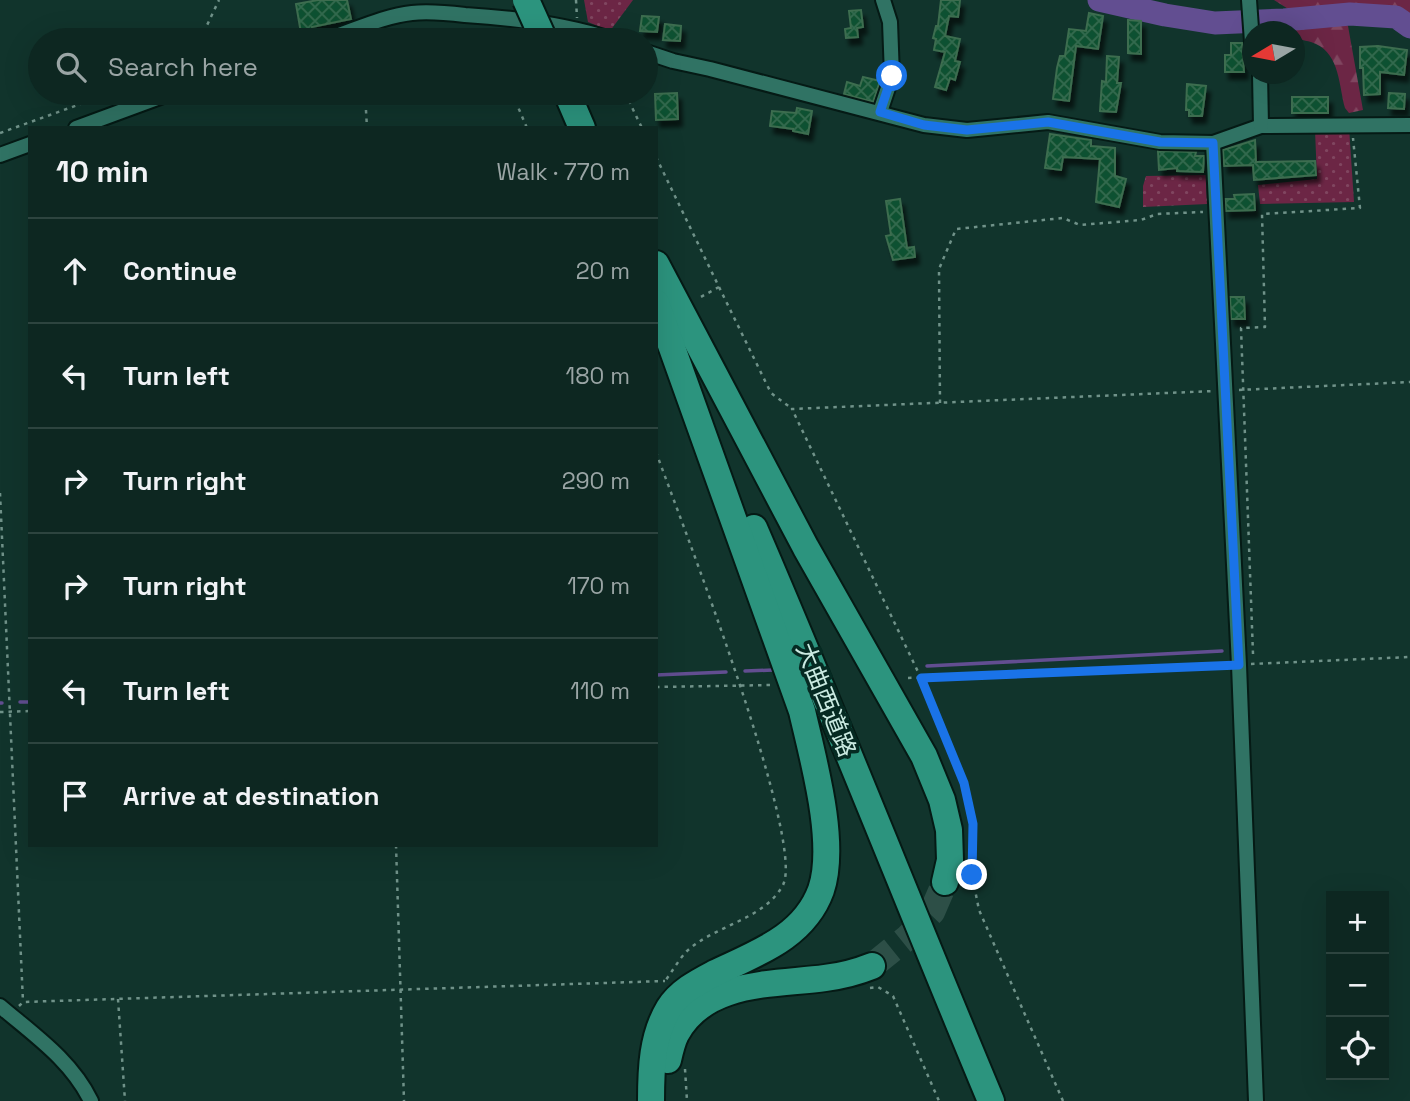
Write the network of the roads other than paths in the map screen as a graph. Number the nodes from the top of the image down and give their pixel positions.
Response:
1 (526, 0) edge
2 (883, 0) edge
3 (1249, 0) edge
4 (1250, 21) edge
5 (359, 28) edge
6 (539, 28) edge
7 (561, 28) edge
8 (658, 56) edge
9 (1260, 84) edge
10 (139, 105) edge
11 (572, 105) edge
12 (880, 112) junction
13 (1410, 125) edge
14 (81, 126) edge
15 (582, 126) edge
16 (1261, 126) junction
17 (1213, 143) junction
18 (28, 145) edge
19 (0, 155) edge
20 (658, 268) edge
21 (658, 307) edge
22 (658, 308) edge
23 (945, 882) tunnel mouth
24 (869, 977) tunnel mouth
25 (5, 1010) edge
26 (91, 1101) edge
27 (651, 1101) edge
28 (665, 1101) edge
29 (991, 1101) edge
30 (1256, 1101) edge

1 - 6 highway, bridge
2 - 12 street
3 - 4 street
5 - 7 street
8 - 12 street
9 - 16 street
10 - 14 street
11 - 15 highway
12 - 17 street
13 - 16 street
16 - 17 street
17 - 30 street
18 - 19 street
20 - 23 highway
21 - 29 highway, 大曲西道路
22 - 27 highway
24 - 28 highway
25 - 26 street

